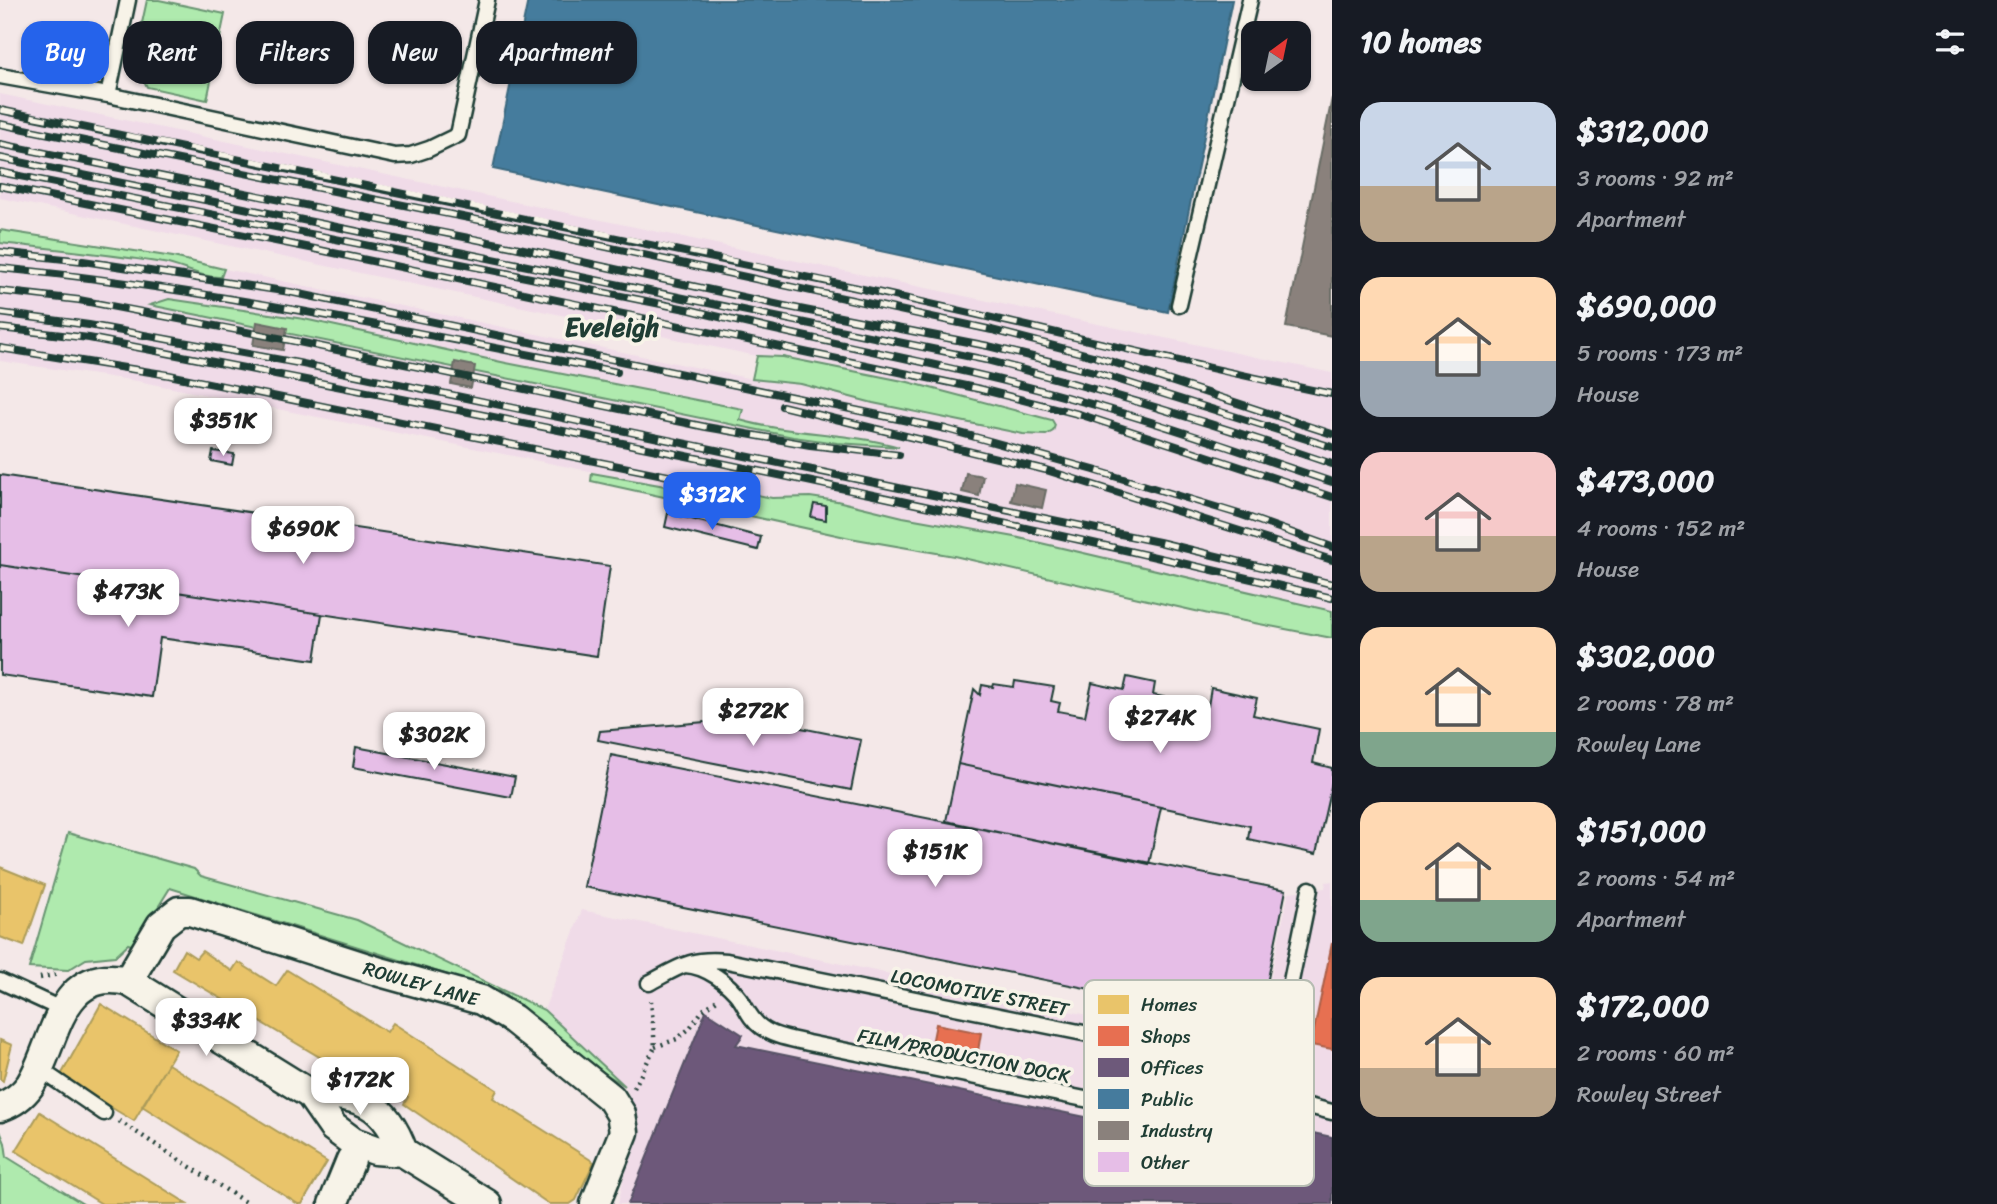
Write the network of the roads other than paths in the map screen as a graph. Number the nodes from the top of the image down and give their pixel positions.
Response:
1 (128, 0) edge
2 (487, 0) edge
3 (1250, 0) edge
4 (0, 76) edge
5 (108, 95) junction
6 (1180, 305) dead end
7 (1310, 889) dead end
8 (684, 965) junction
9 (1292, 980) edge
10 (0, 981) edge
11 (128, 981) junction
12 (649, 983) road end
13 (63, 1010) junction
14 (1084, 1033) edge
15 (38, 1068) junction
16 (310, 1094) junction
17 (1084, 1099) edge
18 (0, 1107) edge
19 (1314, 1108) edge
20 (1332, 1112) edge
21 (108, 1115) road end
22 (403, 1152) junction
23 (351, 1160) dead end
24 (333, 1204) edge
25 (487, 1204) edge
26 (595, 1204) edge

1 - 5 lane
2 - 5 lane
3 - 6 lane
4 - 5 lane
7 - 9 lane
8 - 12 lane, LOCOMOTIVE STREET
8 - 14 lane, LOCOMOTIVE STREET
8 - 17 lane, FILM/PRODUCTION DOCK
10 - 13 lane
11 - 13 street
11 - 16 street
11 - 26 street, ROWLEY LANE
13 - 15 street
15 - 18 street
15 - 21 lane
16 - 22 street
16 - 22 street
19 - 20 lane, LOCOMOTIVE STREET
22 - 25 street
23 - 24 street

